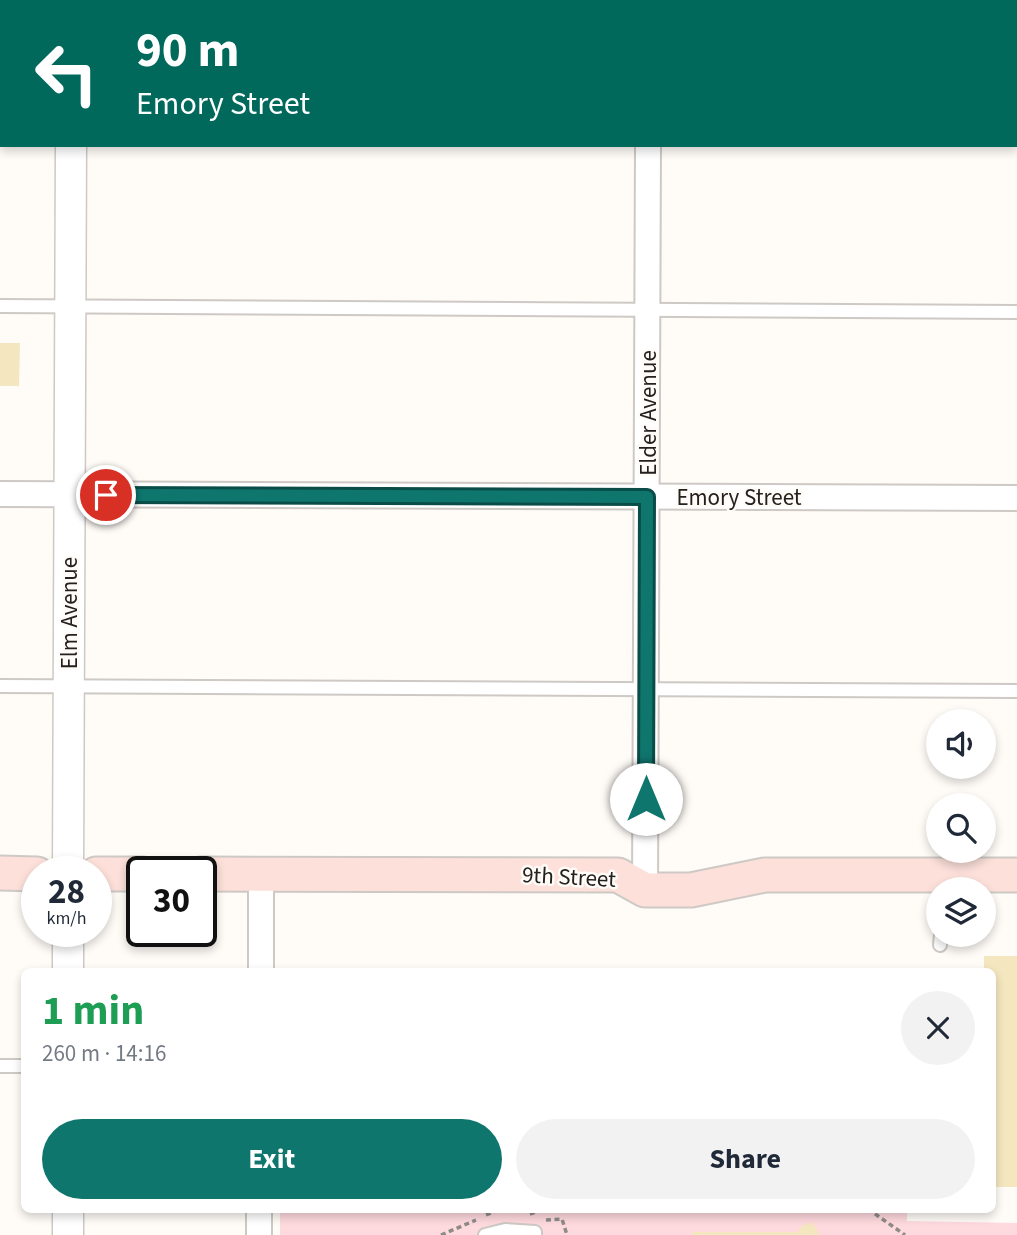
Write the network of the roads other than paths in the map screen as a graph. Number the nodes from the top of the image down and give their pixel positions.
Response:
1 (71, 147) edge
2 (648, 147) edge
3 (0, 306) edge
4 (71, 307) junction
5 (648, 312) junction
6 (1017, 312) edge
7 (0, 494) edge
8 (70, 495) junction
9 (647, 497) junction
10 (1017, 498) edge
11 (0, 686) edge
12 (69, 686) junction
13 (647, 689) junction
14 (1017, 691) edge
15 (68, 856) edge
16 (0, 873) edge
17 (21, 874) edge
18 (217, 874) edge
19 (261, 874) junction
20 (1017, 875) edge
21 (996, 877) edge
22 (636, 878) junction
23 (926, 881) edge
24 (68, 947) edge
25 (68, 968) edge
26 (261, 968) edge
27 (0, 1066) edge
28 (21, 1066) edge
29 (68, 1213) edge
30 (259, 1213) edge
31 (68, 1235) edge
32 (259, 1235) edge
33 (485, 1235) edge
34 (535, 1235) edge

1 - 4 street, Elm Avenue
2 - 5 street, Elder Avenue
3 - 4 lane
4 - 5 lane
4 - 8 street, Elm Avenue
5 - 6 lane
5 - 9 street, Elder Avenue
7 - 8 street, Emory Street
8 - 9 street, Emory Street
8 - 12 street, Elm Avenue
9 - 10 street, Emory Street
9 - 13 street, Elder Avenue
11 - 12 lane
12 - 13 lane
12 - 15 street, Elm Avenue
13 - 14 lane
13 - 22 street, Elder Avenue
16 - 17 main road
18 - 19 main road, 9th Street
19 - 22 main road, 9th Street
19 - 26 street
20 - 21 main road, 9th Street
22 - 23 main road, 9th Street
24 - 25 street
27 - 28 lane
29 - 31 street
30 - 32 street
33 - 34 lane

